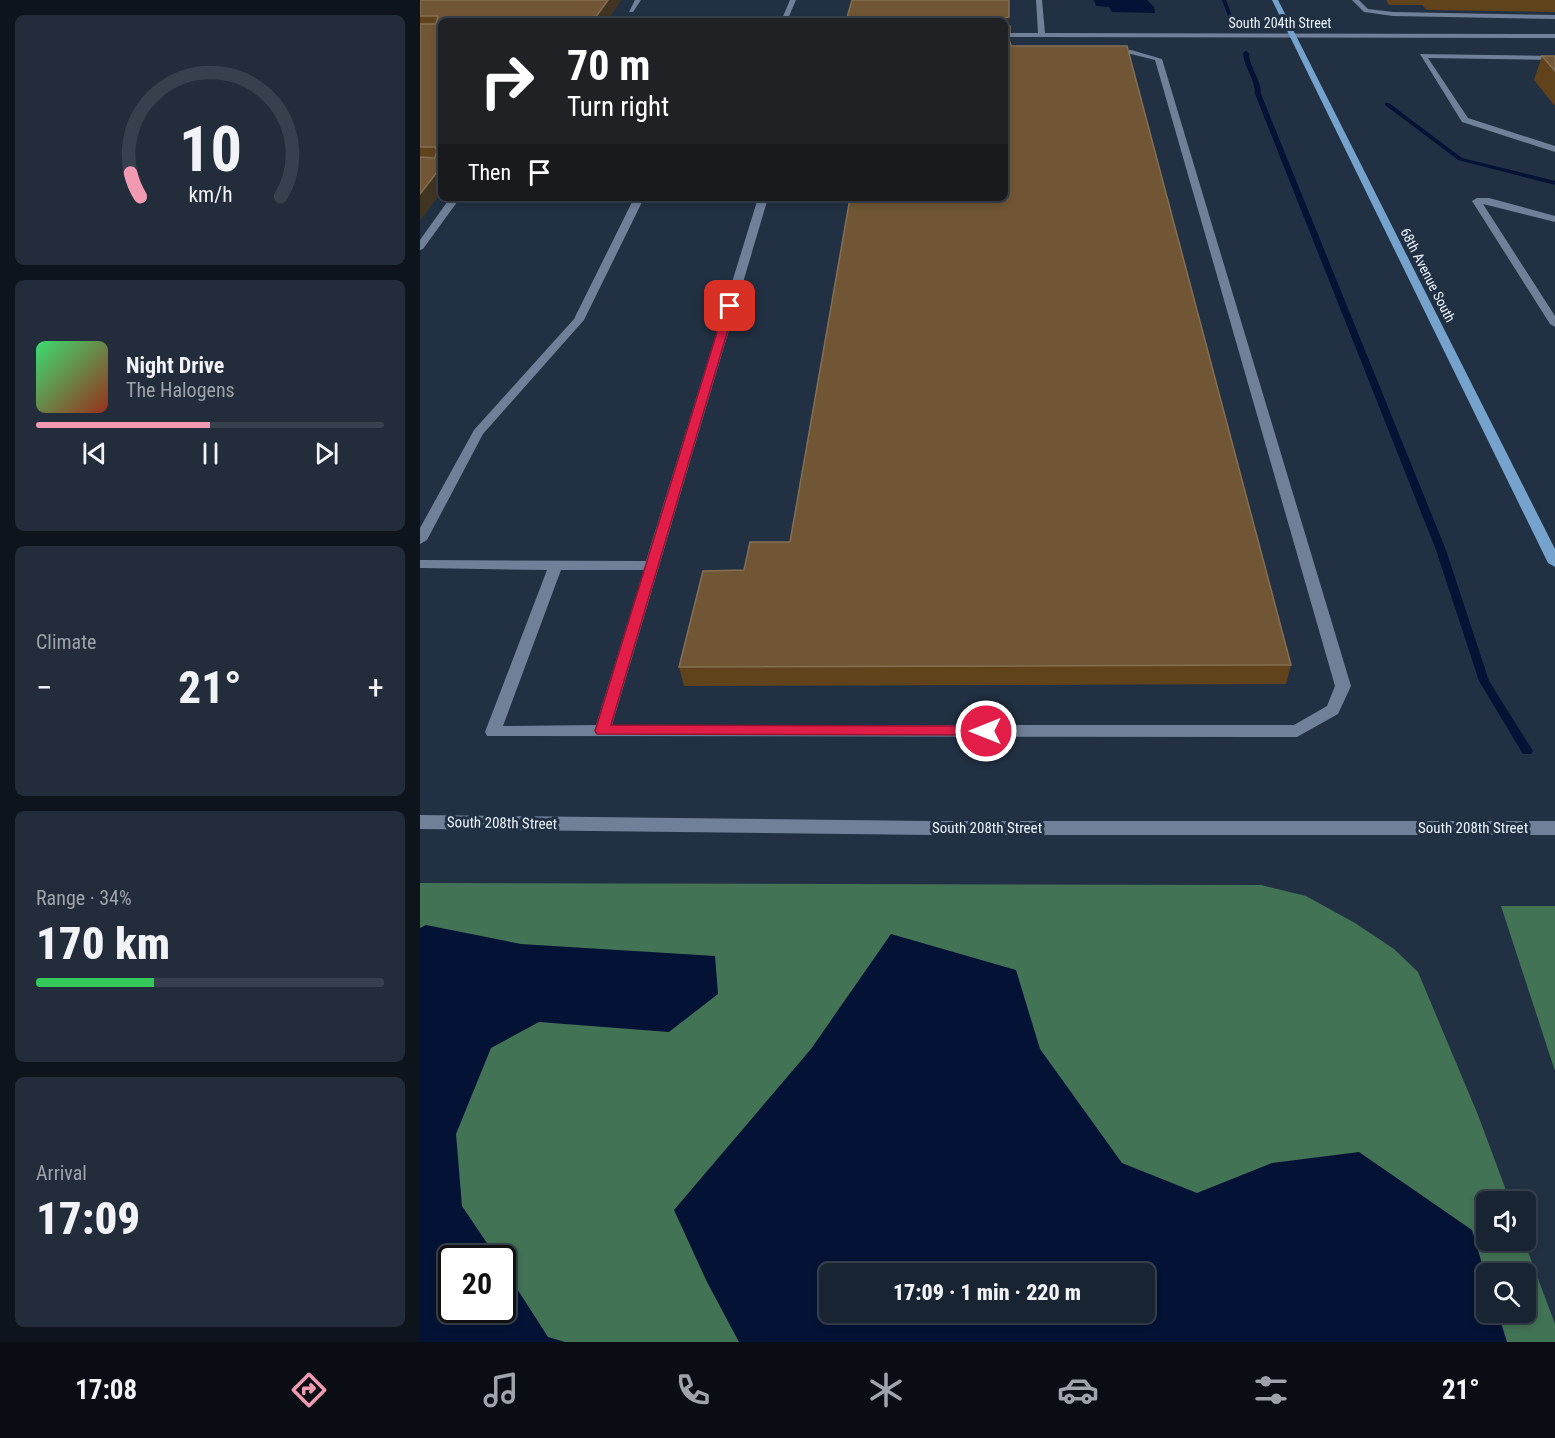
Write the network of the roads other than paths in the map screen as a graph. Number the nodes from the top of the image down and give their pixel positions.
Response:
1 (638, 0) edge
2 (793, 0) edge
3 (1039, 0) edge
4 (1275, 0) edge
5 (1355, 0) edge
6 (632, 11) dead end
7 (1555, 17) edge
8 (785, 18) edge
9 (1008, 35) edge
10 (1292, 35) junction
11 (1555, 36) edge
12 (1038, 37) junction
13 (1094, 52) edge
14 (1555, 58) edge
15 (1555, 149) edge
16 (453, 201) edge
17 (638, 201) edge
18 (762, 201) edge
19 (1555, 219) edge
20 (420, 247) edge
21 (1555, 324) edge
22 (420, 540) edge
23 (1555, 563) edge
24 (420, 564) edge
25 (556, 565) junction
26 (651, 566) junction
27 (603, 731) junction
28 (420, 822) edge
29 (1555, 828) edge

1 - 6 street
2 - 8 street
3 - 12 street
4 - 10 main road, 68th Avenue South
5 - 7 street
9 - 12 street, South 204th Street
10 - 11 street, South 204th Street
10 - 12 street, South 204th Street
10 - 23 main road, 68th Avenue South
13 - 27 street
14 - 15 street
16 - 20 street
17 - 22 street
18 - 26 street
19 - 21 street
24 - 25 street
25 - 26 street
25 - 27 street
26 - 27 street
28 - 29 street, South 208th Street

